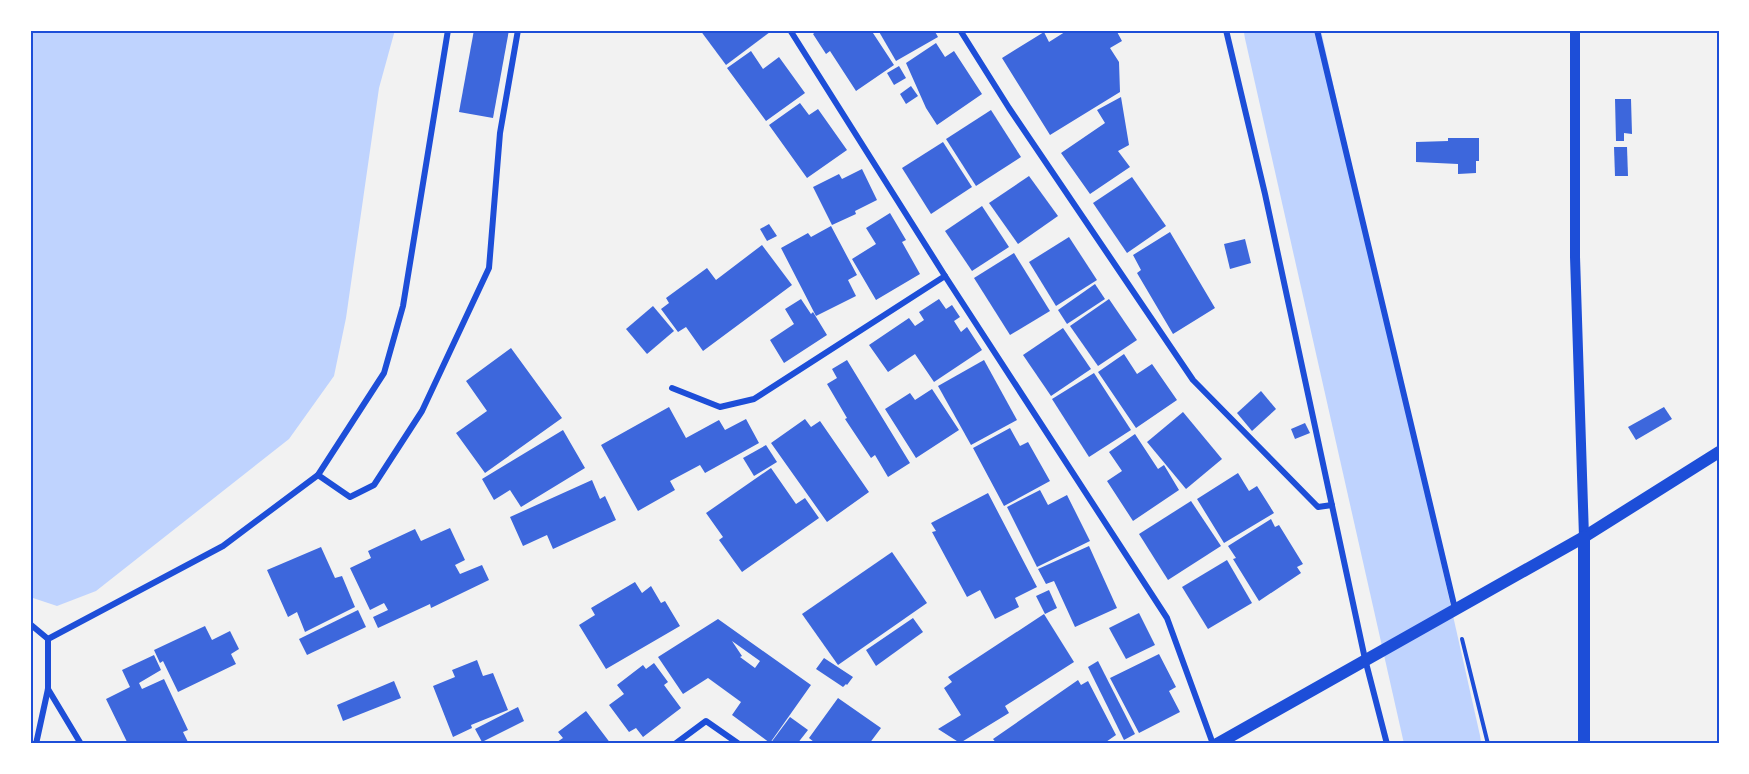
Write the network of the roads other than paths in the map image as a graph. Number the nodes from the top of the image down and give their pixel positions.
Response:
1 (448, 30) edge
2 (518, 30) edge
3 (790, 30) edge
4 (960, 30) edge
5 (1226, 30) edge
6 (1317, 30) edge
7 (1575, 30) edge
8 (945, 276) junction
9 (672, 388) dead end
10 (1719, 452) edge
11 (318, 475) junction
12 (1332, 505) junction
13 (1584, 537) junction
14 (1450, 612) junction
15 (30, 624) edge
16 (48, 639) junction
17 (1365, 659) junction
18 (48, 689) junction
19 (36, 744) edge
20 (81, 744) edge
21 (675, 744) edge
22 (739, 744) edge
23 (1215, 744) edge
24 (1387, 744) edge
25 (1584, 744) edge

1 - 11 street
2 - 11 street
3 - 8 street
4 - 12 street
5 - 12 street
6 - 14 street
7 - 13 street
8 - 9 street
8 - 23 street
10 - 13 main road
11 - 16 street
12 - 17 street
13 - 14 main road
13 - 25 main road
14 - 17 main road
15 - 16 street
16 - 18 street
17 - 23 main road
17 - 24 street
18 - 19 street
18 - 20 street
21 - 22 street

